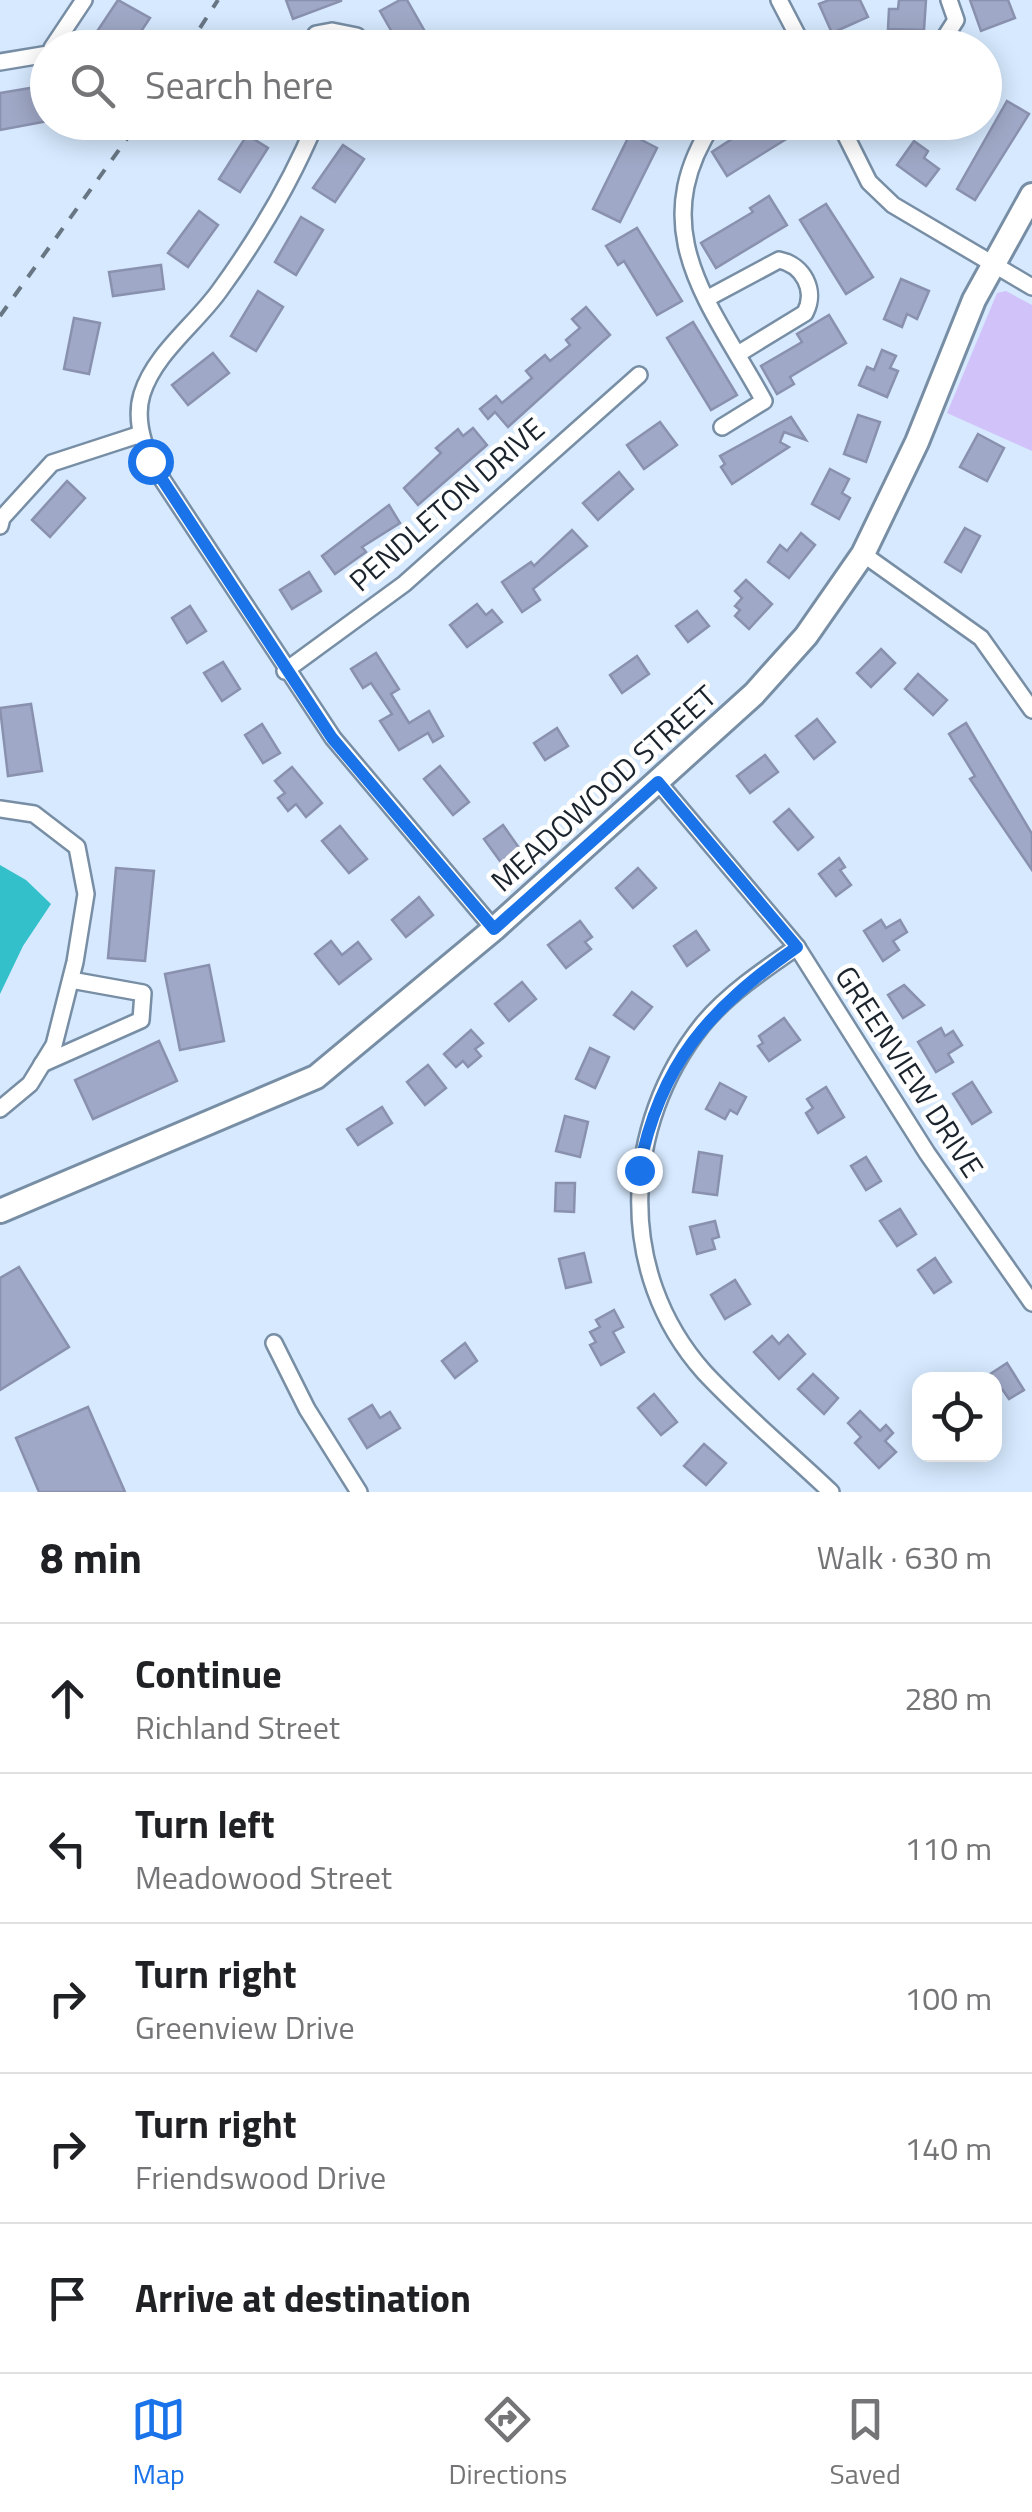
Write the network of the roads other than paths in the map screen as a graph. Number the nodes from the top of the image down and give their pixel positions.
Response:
1 (84, 0) edge
2 (779, 0) edge
3 (949, 0) edge
4 (64, 30) edge
5 (795, 30) edge
6 (950, 30) edge
7 (30, 57) edge
8 (0, 62) edge
9 (308, 140) edge
10 (702, 140) edge
11 (848, 140) edge
12 (1032, 195) edge
13 (993, 264) junction
14 (1032, 287) edge
15 (708, 298) junction
16 (738, 354) junction
17 (639, 375) dead end
18 (722, 427) dead end
19 (141, 434) junction
20 (0, 526) edge
21 (864, 554) junction
22 (285, 671) junction
23 (1032, 710) edge
24 (658, 782) junction
25 (0, 809) edge
26 (494, 929) junction
27 (797, 947) junction
28 (70, 980) junction
29 (42, 1064) junction
30 (0, 1109) edge
31 (2, 1204) edge
32 (1032, 1302) edge
33 (274, 1344) dead end
34 (359, 1492) edge
35 (831, 1492) edge

1 - 4 street
2 - 5 street
3 - 6 street
7 - 8 street
9 - 19 street
10 - 15 street
11 - 13 street
12 - 13 street, MEADOWOOD STREET
13 - 14 street
13 - 21 street, MEADOWOOD STREET
15 - 16 street
15 - 16 street
16 - 18 street
17 - 22 street, PENDLETON DRIVE
19 - 20 street
19 - 22 street
21 - 23 street
21 - 24 street, MEADOWOOD STREET
22 - 26 street
24 - 26 street, MEADOWOOD STREET
24 - 27 street, GREENVIEW DRIVE
25 - 28 street
26 - 31 street, MEADOWOOD STREET
27 - 32 street, GREENVIEW DRIVE
27 - 35 street
28 - 29 street
28 - 29 street
29 - 30 street
33 - 34 street

